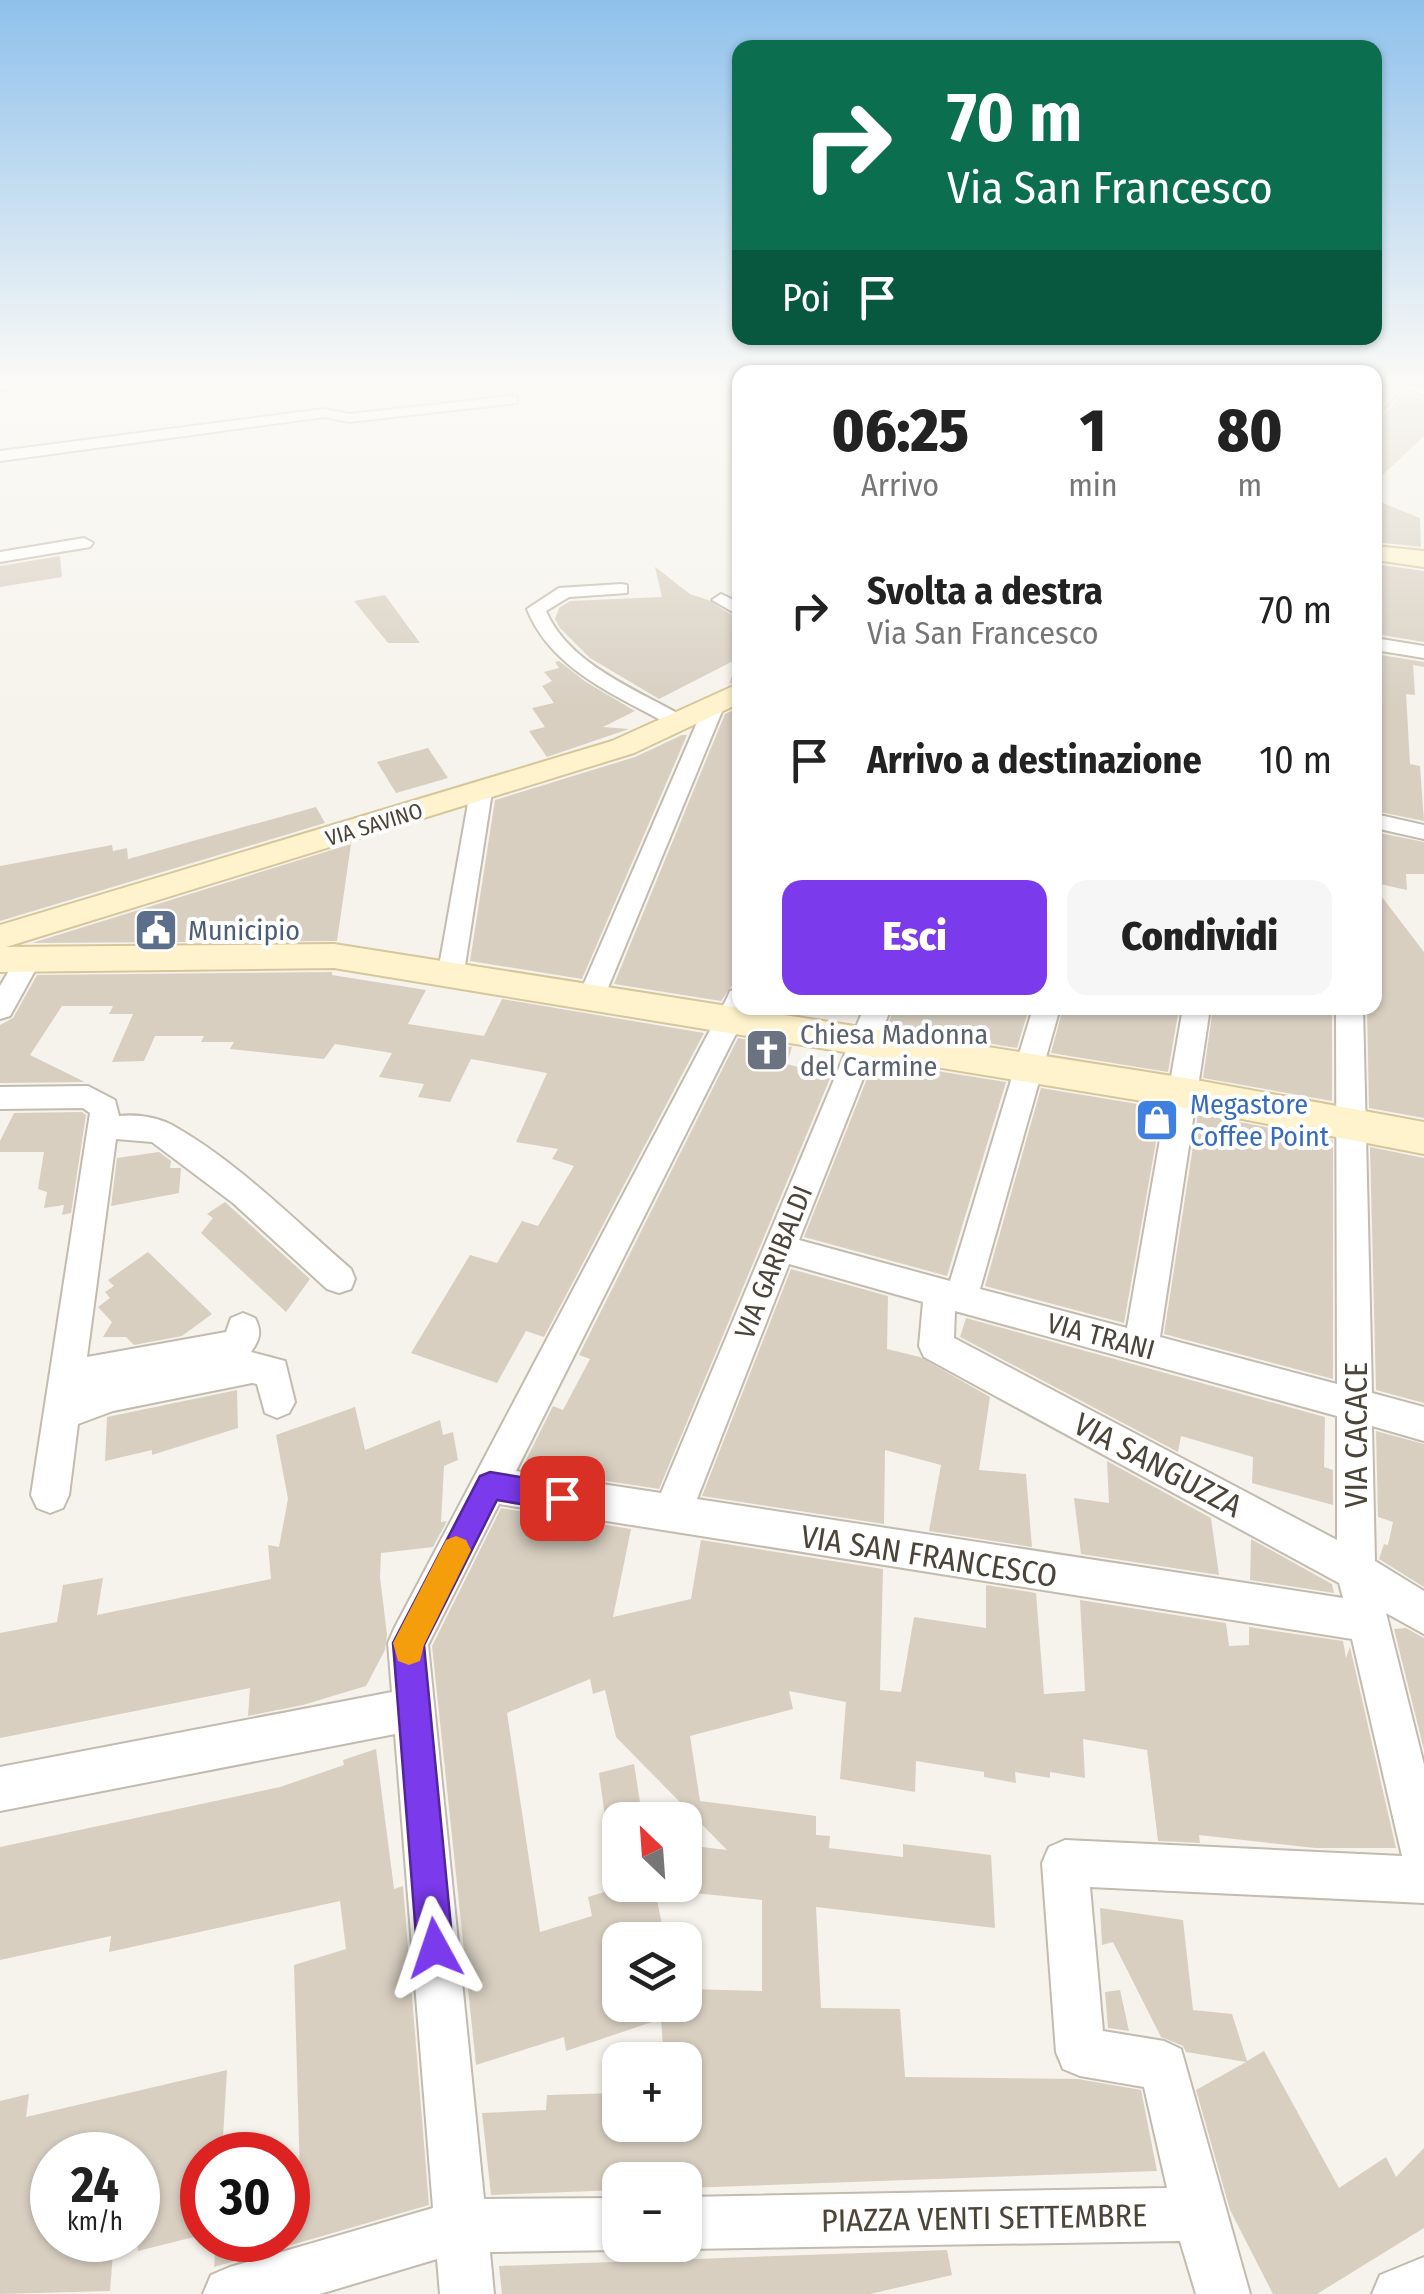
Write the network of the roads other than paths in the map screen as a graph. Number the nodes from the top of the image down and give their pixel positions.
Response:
1 (84, 543) dead end
2 (1382, 553) edge
3 (0, 557) edge
4 (1424, 559) edge
5 (621, 589) dead end
6 (721, 600) dead end
7 (732, 606) edge
8 (1382, 645) edge
9 (1424, 652) edge
10 (728, 698) edge
11 (679, 722) junction
12 (480, 792) junction
13 (1382, 823) edge
14 (1424, 832) edge
15 (10, 952) edge
16 (451, 972) junction
17 (592, 995) junction
18 (732, 1008) edge
19 (0, 1009) edge
20 (732, 1014) edge
21 (794, 1015) edge
22 (1045, 1015) edge
23 (1196, 1015) edge
24 (1350, 1015) edge
25 (871, 1024) edge
26 (1030, 1070) junction
27 (1185, 1093) junction
28 (0, 1098) edge
29 (1351, 1124) junction
30 (102, 1129) junction
31 (1424, 1138) edge
32 (778, 1248) junction
33 (339, 1279) dead end
34 (951, 1296) junction
35 (243, 1328) dead end
36 (1142, 1347) junction
37 (67, 1376) junction
38 (277, 1402) dead end
39 (1356, 1406) junction
40 (62, 1414) junction
41 (1424, 1424) edge
42 (490, 1485) junction
43 (50, 1495) dead end
44 (671, 1516) junction
45 (1356, 1571) junction
46 (1424, 1614) edge
47 (1369, 1622) junction
48 (414, 1709) junction
49 (0, 1789) edge
50 (1424, 1855) edge
51 (1424, 1880) edge
52 (1199, 2214) junction
53 (702, 2223) edge
54 (602, 2224) edge
55 (460, 2226) junction
56 (1424, 2284) edge
57 (230, 2294) edge
58 (467, 2294) edge
59 (1223, 2294) edge
60 (1399, 2294) edge

1 - 3 street
2 - 4 street
5 - 11 street
6 - 7 street
8 - 9 street
10 - 11 street, VIA SAVINO
10 - 17 street
11 - 12 street, VIA SAVINO
12 - 15 street, VIA SAVINO
12 - 16 street
13 - 14 street
15 - 16 street
15 - 19 street
16 - 17 street
17 - 18 street
20 - 42 street
21 - 25 street
22 - 26 street
23 - 27 street
24 - 29 street, VIA CACACE
25 - 26 street
25 - 32 street, VIA GARIBALDI
26 - 27 street
26 - 34 street
27 - 29 street
27 - 36 street
28 - 30 street
29 - 31 street
29 - 39 street, VIA CACACE
30 - 33 street
30 - 37 street
32 - 34 street, VIA TRANI
32 - 44 street, VIA GARIBALDI
34 - 36 street, VIA TRANI
34 - 45 street, VIA SANGUZZA
35 - 37 street
36 - 39 street, VIA TRANI
37 - 40 street
38 - 40 street
39 - 41 street, VIA TRANI
39 - 45 street, VIA CACACE
40 - 43 street
42 - 44 street, VIA SAN FRANCESCO
42 - 48 street
44 - 47 street, VIA SAN FRANCESCO
45 - 46 street, VIA SANGUZZA
45 - 47 street, VIA CACACE
47 - 50 street, VIA CACACE
48 - 49 street
48 - 55 street
51 - 52 street
52 - 53 street, PIAZZA VENTI SETTEMBRE
52 - 59 street
54 - 55 street
55 - 57 street
55 - 58 street
56 - 60 street

